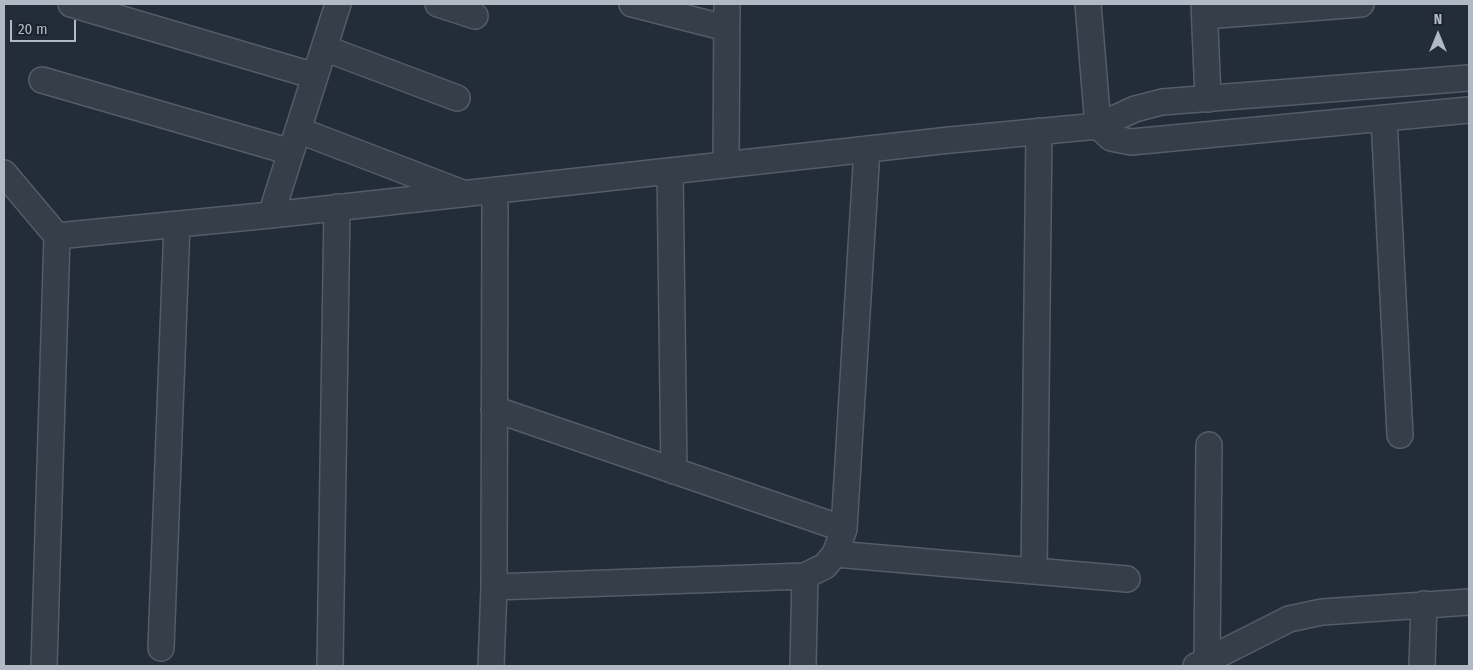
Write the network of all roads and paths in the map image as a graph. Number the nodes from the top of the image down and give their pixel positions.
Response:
1 (71, 4) edge
2 (438, 4) edge
3 (632, 4) edge
4 (1088, 4) edge
5 (1361, 4) edge
6 (334, 5) edge
7 (1327, 5) edge
8 (1205, 10) edge
9 (475, 16) dead end
10 (726, 16) edge
11 (324, 48) junction
12 (315, 76) junction
13 (1469, 78) edge
14 (42, 80) dead end
15 (457, 98) dead end
16 (1208, 99) junction
17 (1469, 110) edge
18 (1384, 118) junction
19 (1098, 126) junction
20 (1038, 131) junction
21 (294, 141) junction
22 (867, 149) junction
23 (726, 165) junction
24 (670, 171) junction
25 (4, 173) edge
26 (495, 190) junction
27 (464, 193) junction
28 (337, 207) junction
29 (270, 215) junction
30 (177, 224) junction
31 (57, 236) junction
32 (494, 409) junction
33 (1400, 436) dead end
34 (1209, 445) dead end
35 (674, 470) junction
36 (844, 529) junction
37 (835, 554) junction
38 (1034, 571) junction
39 (805, 576) junction
40 (1127, 579) dead end
41 (494, 587) junction
42 (1469, 602) edge
43 (1424, 604) junction
44 (162, 648) dead end
45 (1202, 664) edge
46 (44, 666) edge
47 (330, 666) edge
48 (491, 666) edge
49 (803, 666) edge
50 (1422, 666) edge

1 - 12 street
2 - 9 street
3 - 10 street
4 - 19 street
5 - 7 street
6 - 11 street
7 - 8 street
8 - 16 street
10 - 23 street
11 - 12 street
11 - 15 street
12 - 21 street
13 - 16 street
14 - 21 street
16 - 19 street
17 - 18 street
18 - 19 street
18 - 33 street
19 - 20 street
20 - 22 street
20 - 38 street
21 - 27 street
21 - 29 street
22 - 23 street
22 - 36 street
23 - 24 street
24 - 26 street
24 - 35 street
25 - 31 street
26 - 27 street
26 - 32 street
27 - 28 street
28 - 29 street
28 - 47 street
29 - 30 street
30 - 31 street
30 - 44 street
31 - 46 street
32 - 35 street
32 - 41 street
34 - 45 street
35 - 36 street
36 - 37 street
37 - 38 street
37 - 39 street
38 - 40 street
39 - 41 street
39 - 49 street
41 - 48 street
42 - 43 street
43 - 45 street
43 - 50 street

